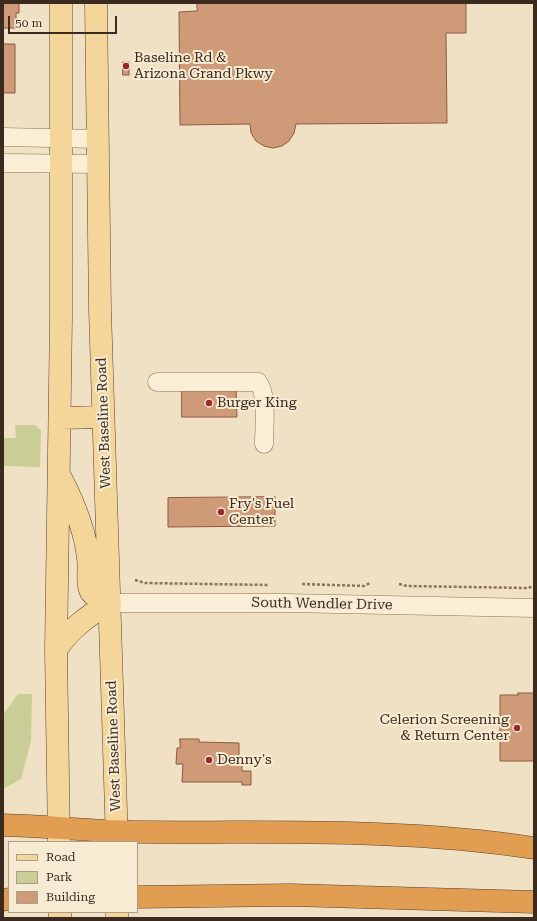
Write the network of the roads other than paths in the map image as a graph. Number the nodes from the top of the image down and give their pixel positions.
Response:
1 (60, 3) edge
2 (96, 3) edge
3 (3, 137) edge
4 (61, 138) junction
5 (98, 139) junction
6 (3, 163) edge
7 (61, 163) junction
8 (98, 164) junction
9 (157, 382) dead end
10 (103, 417) junction
11 (60, 418) junction
12 (264, 444) dead end
13 (58, 474) junction
14 (110, 603) junction
15 (534, 608) edge
16 (56, 650) junction
17 (3, 826) edge
18 (59, 835) edge
19 (117, 837) edge
20 (534, 848) edge
21 (138, 897) edge
22 (534, 902) edge

1 - 4 main road
2 - 5 main road, West Baseline Road
3 - 4 street
4 - 5 street
4 - 7 main road
5 - 8 main road, West Baseline Road
6 - 7 street
7 - 8 street
7 - 11 main road
8 - 10 main road, West Baseline Road
9 - 12 street
10 - 11 main road
10 - 14 main road, West Baseline Road
11 - 13 main road
13 - 14 main road
13 - 16 main road
14 - 15 street, South Wendler Drive
14 - 16 main road
14 - 19 main road, West Baseline Road
16 - 18 main road
17 - 18 highway
18 - 19 highway
19 - 20 highway
21 - 22 highway

